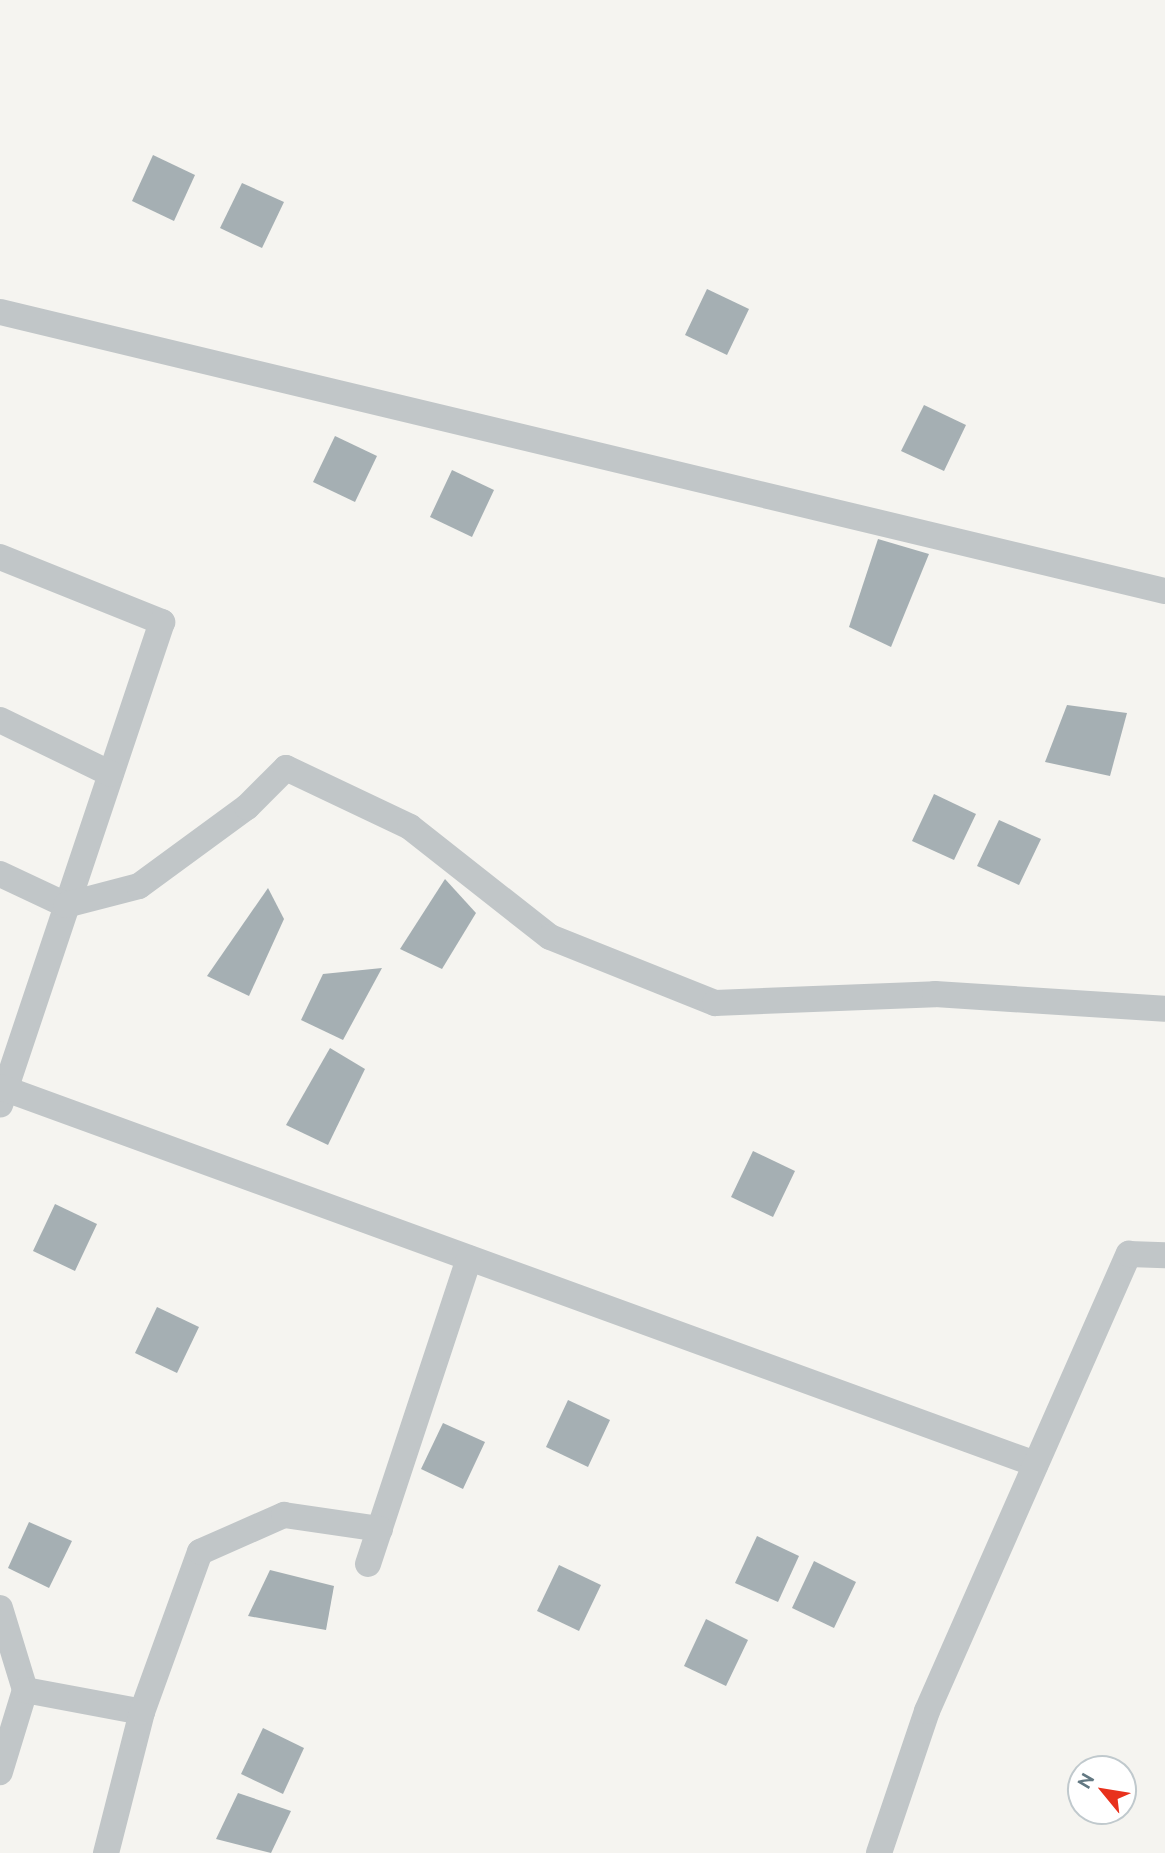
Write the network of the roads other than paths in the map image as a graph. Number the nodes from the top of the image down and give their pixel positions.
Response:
1 (0, 312) edge
2 (0, 557) edge
3 (1165, 591) edge
4 (0, 720) edge
5 (111, 774) junction
6 (0, 874) edge
7 (66, 905) junction
8 (1165, 1009) edge
9 (2, 1094) edge
10 (1165, 1255) edge
11 (470, 1258) junction
12 (1035, 1464) junction
13 (380, 1528) junction
14 (368, 1564) dead end
15 (0, 1608) edge
16 (25, 1690) junction
17 (142, 1712) junction
18 (0, 1772) edge
19 (106, 1853) edge
20 (879, 1853) edge

1 - 3 street
2 - 5 street
4 - 5 street
5 - 7 street
6 - 7 street
7 - 8 street
7 - 9 street
9 - 11 street
10 - 12 street
11 - 12 street
11 - 13 street
12 - 20 street
13 - 14 street
13 - 17 street
15 - 16 street
16 - 17 street
16 - 18 street
17 - 19 street

